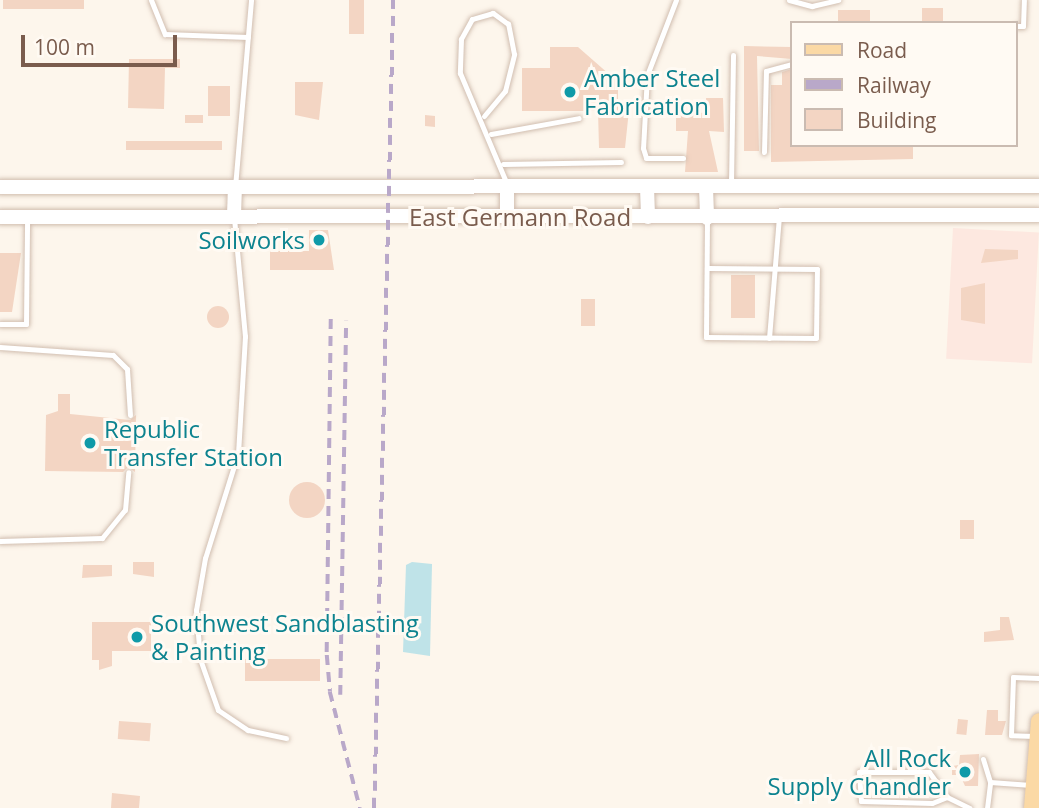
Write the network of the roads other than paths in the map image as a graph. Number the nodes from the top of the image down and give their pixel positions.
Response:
1 (151, 0) edge
2 (251, 0) edge
3 (677, 0) edge
4 (789, 0) edge
5 (838, 0) edge
6 (1024, 0) edge
7 (1018, 26) edge
8 (248, 37) junction
9 (733, 55) dead end
10 (790, 65) edge
11 (484, 116) junction
12 (579, 118) dead end
13 (491, 134) junction
14 (764, 152) dead end
15 (683, 158) dead end
16 (621, 162) dead end
17 (503, 164) junction
18 (1039, 186) edge
19 (0, 187) edge
20 (235, 187) junction
21 (507, 187) junction
22 (647, 187) junction
23 (706, 187) junction
24 (730, 187) junction
25 (234, 215) junction
26 (1039, 215) edge
27 (0, 217) edge
28 (27, 217) junction
29 (507, 217) junction
30 (648, 217) junction
31 (779, 217) junction
32 (707, 218) junction
33 (708, 268) junction
34 (780, 269) junction
35 (0, 324) edge
36 (769, 338) junction
37 (0, 347) edge
38 (130, 415) dead end
39 (128, 472) dead end
40 (0, 541) edge
41 (1039, 678) edge
42 (1038, 729) edge
43 (286, 738) dead end
44 (983, 759) dead end
45 (990, 782) junction
46 (1034, 785) junction
47 (947, 797) junction
48 (970, 808) edge
49 (988, 808) edge
50 (1032, 808) edge

1 - 8 lane
2 - 8 lane
3 - 15 lane
4 - 5 lane
6 - 7 lane
8 - 20 lane
9 - 24 lane
10 - 14 lane
11 - 11 lane
11 - 13 lane
12 - 13 lane
13 - 17 lane
16 - 17 lane
17 - 21 lane
18 - 24 main road, East Germann Road
19 - 20 main road, East Germann Road
20 - 21 main road, East Germann Road
20 - 25 main road
21 - 22 main road, East Germann Road
21 - 29 main road
22 - 23 main road, East Germann Road
22 - 30 main road
23 - 24 main road, East Germann Road
23 - 32 main road
25 - 28 main road, East Germann Road
25 - 29 main road, East Germann Road
25 - 43 lane
26 - 31 main road, East Germann Road
27 - 28 main road, East Germann Road
28 - 35 lane
29 - 30 main road, East Germann Road
30 - 32 main road, East Germann Road
31 - 32 main road, East Germann Road
31 - 34 lane
32 - 33 lane
33 - 34 lane
33 - 36 lane
34 - 36 lane
34 - 36 lane
37 - 38 lane
39 - 40 lane
41 - 42 lane
42 - 46 main road
44 - 45 lane
45 - 46 lane
45 - 49 lane
46 - 50 main road
47 - 47 lane
47 - 48 lane

